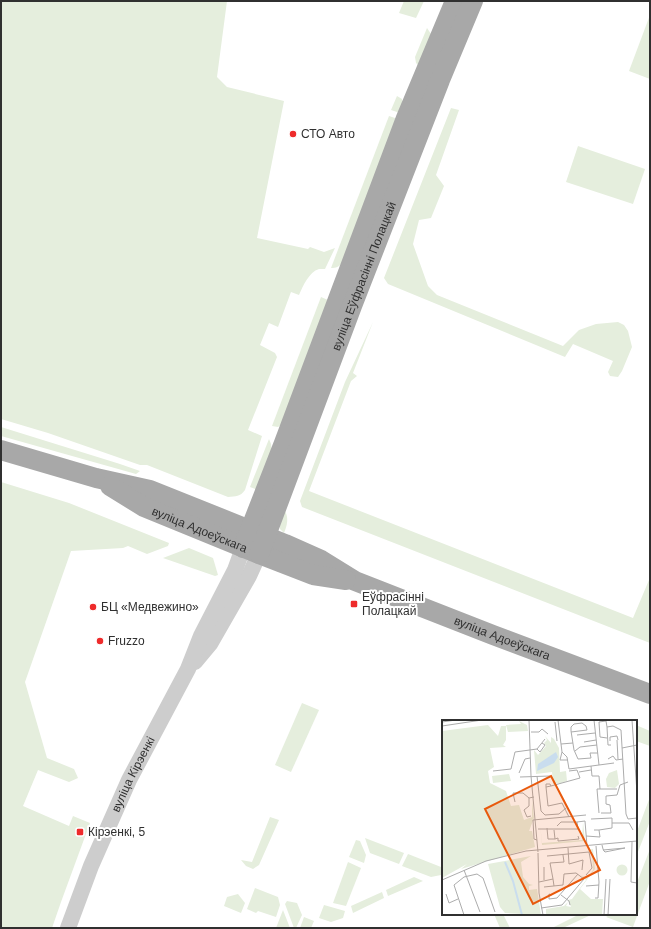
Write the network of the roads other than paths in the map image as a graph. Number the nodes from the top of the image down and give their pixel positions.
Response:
1 (455, 1) edge
2 (473, 1) edge
3 (1, 450) edge
4 (255, 542) junction
5 (650, 694) edge
6 (68, 928) edge

1 - 4 main road, вуліца Еўфрасінні Полацкай
2 - 4 main road, вуліца Еўфрасінні Полацкай
3 - 4 main road, вуліца Адоеўскага
4 - 5 main road, вуліца Адоеўскага
4 - 6 street, вуліца Кірэенкі

